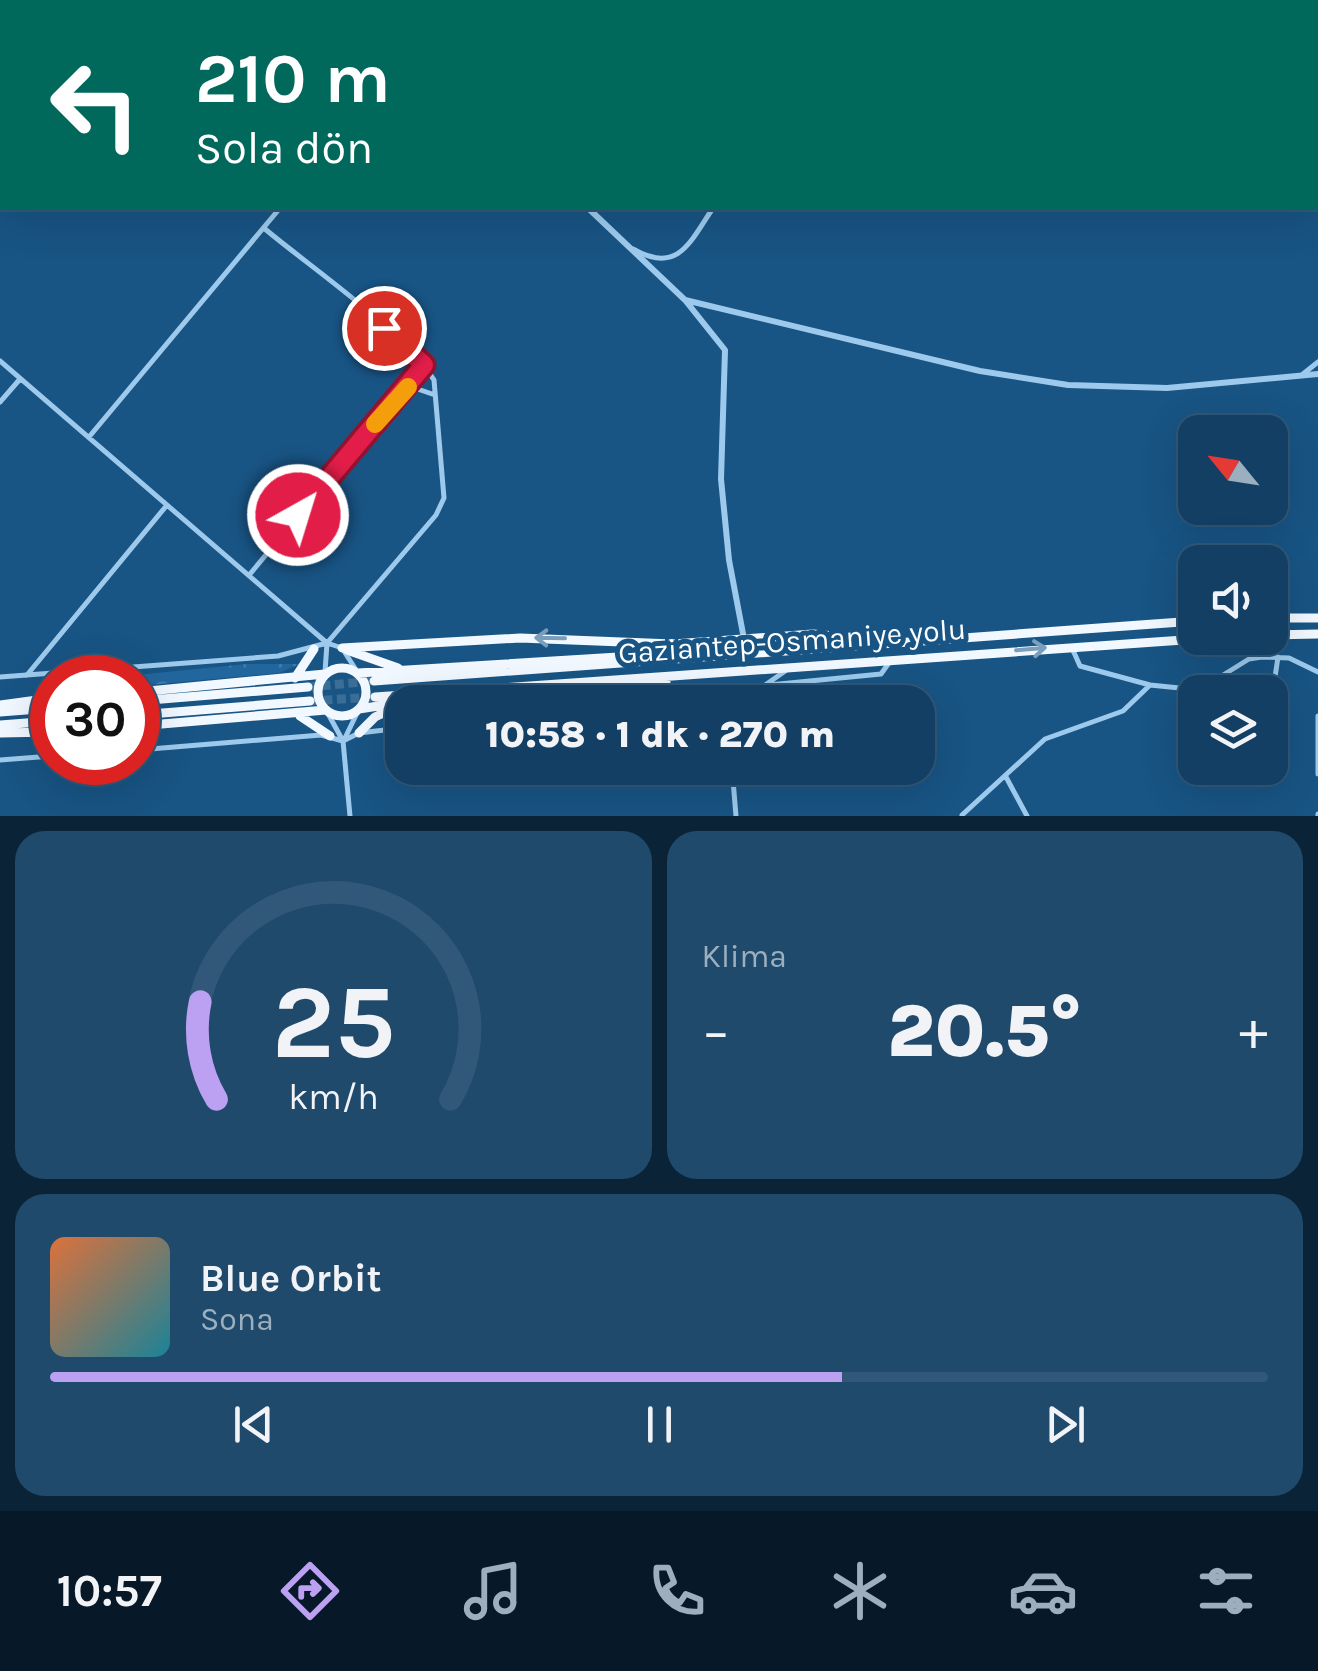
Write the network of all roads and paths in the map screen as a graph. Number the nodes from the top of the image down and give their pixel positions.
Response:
1 (279, 210) edge
2 (590, 210) edge
3 (709, 210) edge
4 (265, 229) junction
5 (626, 244) junction
6 (685, 300) junction
7 (0, 362) edge
8 (1318, 362) edge
9 (424, 365) junction
10 (1303, 374) junction
11 (1318, 374) edge
12 (20, 379) junction
13 (408, 386) junction
14 (434, 395) junction
15 (0, 402) edge
16 (89, 437) junction
17 (167, 505) junction
18 (250, 574) junction
19 (1288, 618) edge
20 (1318, 618) edge
21 (1178, 621) edge
22 (1318, 634) edge
23 (1288, 635) edge
24 (744, 639) junction
25 (1178, 640) edge
26 (326, 642) junction
27 (891, 642) junction
28 (1070, 645) junction
29 (342, 648) junction
30 (314, 649) junction
31 (723, 654) junction
32 (1278, 657) junction
33 (890, 660) junction
34 (406, 669) junction
35 (788, 669) junction
36 (1318, 672) edge
37 (358, 673) junction
38 (324, 674) junction
39 (730, 674) junction
40 (27, 675) junction
41 (1275, 675) edge
42 (0, 677) edge
43 (295, 678) junction
44 (374, 681) tunnel mouth
45 (639, 685) edge
46 (769, 685) joint
47 (1150, 685) junction
48 (308, 687) tunnel mouth
49 (160, 690) edge
50 (375, 697) tunnel mouth
51 (160, 699) edge
52 (310, 702) tunnel mouth
53 (30, 703) edge
54 (385, 705) edge
55 (30, 708) edge
56 (0, 709) edge
57 (359, 709) junction
58 (326, 710) junction
59 (385, 712) edge
60 (160, 713) edge
61 (292, 714) junction
62 (1318, 716) edge
63 (30, 723) edge
64 (160, 724) edge
65 (0, 725) edge
66 (385, 730) edge
67 (30, 732) edge
68 (0, 733) edge
69 (359, 733) junction
70 (330, 736) junction
71 (343, 740) junction
72 (160, 748) edge
73 (30, 758) edge
74 (0, 760) edge
75 (1318, 774) edge
76 (1006, 777) junction
77 (733, 785) edge
78 (962, 815) edge
79 (350, 816) edge
80 (736, 816) edge
81 (1026, 816) edge

1 - 4 street
2 - 5 street
3 - 5 street
4 - 9 street
4 - 16 street
5 - 6 street
6 - 10 street
6 - 24 street
7 - 12 street
8 - 10 street
9 - 13 street
9 - 14 street
10 - 11 street
12 - 15 street
12 - 16 street
13 - 14 street
13 - 18 street
14 - 26 street
16 - 17 street
17 - 18 street
17 - 40 street
18 - 26 street
19 - 20 highway
21 - 27 highway, Gaziantep-Osmaniye yolu
22 - 23 highway
24 - 27 highway
24 -> 29 highway
25 - 28 highway, Gaziantep-Osmaniye yolu
26 - 29 street
26 - 30 street
26 - 38 street
27 - 31 highway, Gaziantep-Osmaniye yolu
33 -> 28 highway, Gaziantep-Osmaniye yolu
28 - 47 street
29 - 34 highway
29 - 37 street
30 - 40 street
30 - 43 highway
31 - 34 highway
31 - 44 highway, Gaziantep-Osmaniye yolu
32 - 36 street
32 - 41 street
32 - 47 street
33 - 35 highway, Gaziantep-Osmaniye yolu
33 - 46 street
34 - 37 highway
35 - 39 highway, Gaziantep-Osmaniye yolu
35 - 46 street
37 - 38 highway
37 - 57 highway
38 - 43 highway
38 - 58 highway
39 - 45 highway
39 - 50 highway, Gaziantep-Osmaniye yolu
40 - 42 street
43 - 49 highway
47 - 76 street
48 - 51 highway
52 - 60 highway
53 - 56 highway
54 - 57 highway
55 - 56 highway
57 - 58 highway
57 - 71 street
58 - 61 highway
58 - 71 street
59 - 69 highway
61 - 64 highway
61 - 70 highway
62 - 75 street
63 - 65 highway
66 - 69 street
67 - 68 highway
69 - 71 street
70 - 71 street
70 - 72 street
71 - 79 street
73 - 74 street
76 - 78 street
76 - 81 street
77 - 80 street

